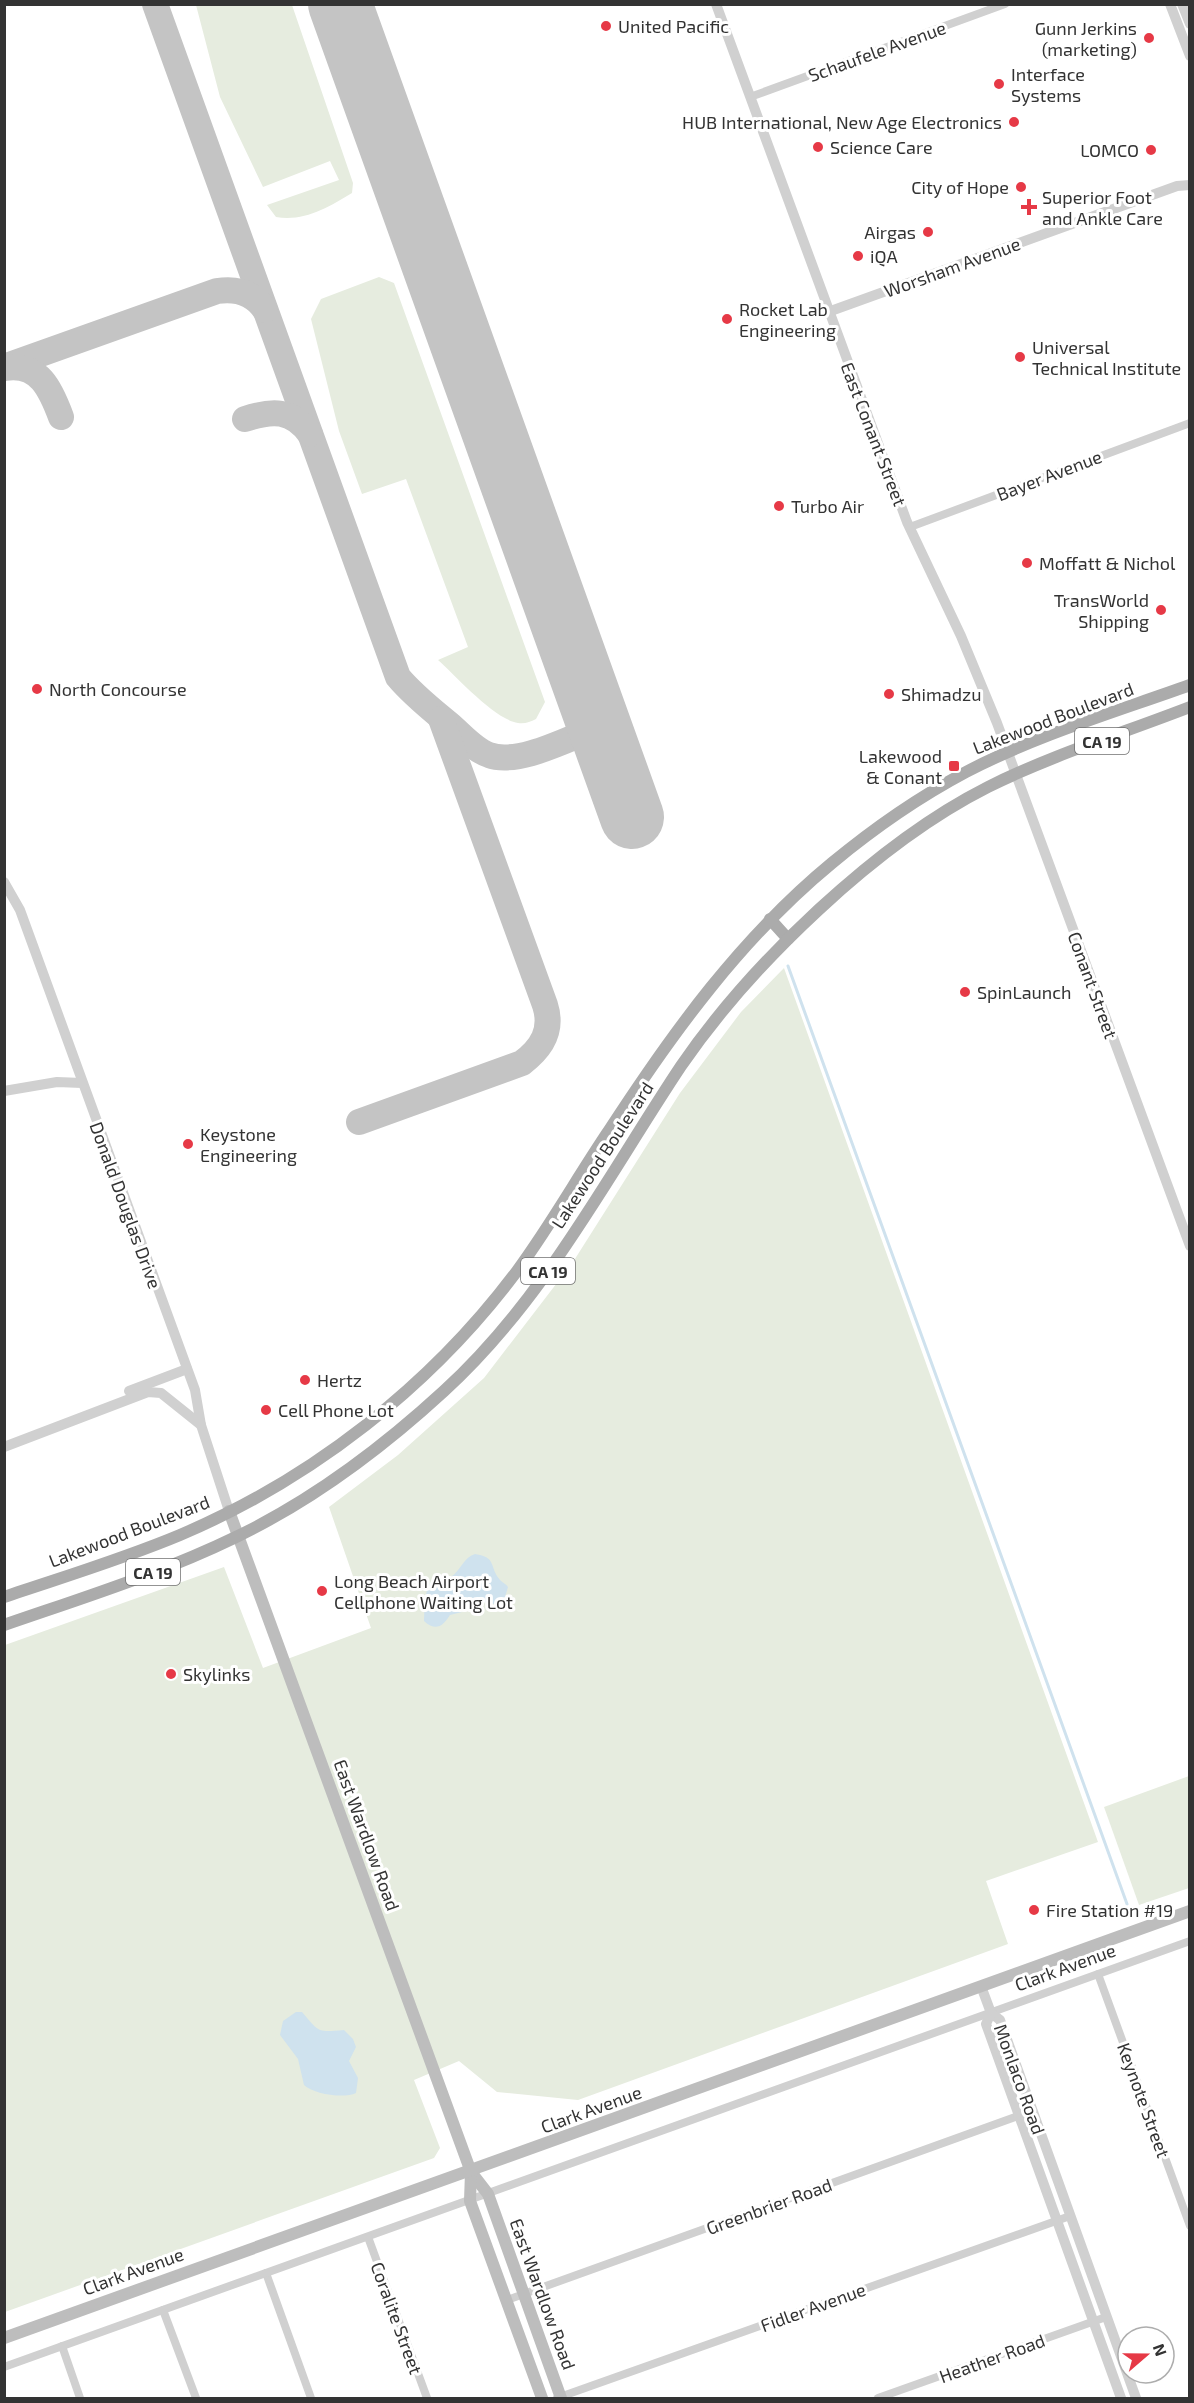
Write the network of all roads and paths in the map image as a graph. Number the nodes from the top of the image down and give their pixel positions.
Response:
1 (716, 4) edge
2 (1005, 4) edge
3 (1170, 4) edge
4 (1182, 4) edge
5 (1190, 24) edge
6 (1190, 56) edge
7 (750, 97) junction
8 (1190, 176) edge
9 (1190, 185) edge
10 (1177, 186) junction
11 (828, 312) junction
12 (1190, 423) edge
13 (910, 528) junction
14 (1190, 685) edge
15 (1190, 707) edge
16 (997, 723) joint
17 (1007, 752) junction
18 (1016, 775) junction
19 (4, 882) edge
20 (4, 891) edge
21 (17, 902) junction
22 (770, 920) junction
23 (788, 939) junction
24 (82, 1083) junction
25 (4, 1091) edge
26 (1190, 1246) edge
27 (187, 1369) junction
28 (112, 1405) junction
29 (201, 1425) junction
30 (4, 1446) edge
31 (229, 1511) junction
32 (239, 1536) junction
33 (4, 1597) edge
34 (4, 1625) edge
35 (1190, 1911) edge
36 (1190, 1941) edge
37 (1098, 1974) junction
38 (981, 1986) junction
39 (991, 2013) junction
40 (1032, 2111) junction
41 (1018, 2117) junction
42 (471, 2172) junction
43 (488, 2194) junction
44 (471, 2201) junction
45 (1070, 2216) junction
46 (1055, 2220) junction
47 (1190, 2226) edge
48 (368, 2237) junction
49 (266, 2273) junction
50 (524, 2294) junction
51 (507, 2300) junction
52 (164, 2310) junction
53 (1106, 2317) junction
54 (1092, 2322) junction
55 (4, 2338) edge
56 (62, 2346) junction
57 (4, 2367) edge
58 (80, 2398) edge
59 (196, 2398) edge
60 (311, 2398) edge
61 (427, 2398) edge
62 (542, 2398) edge
63 (559, 2398) edge
64 (878, 2398) edge
65 (1121, 2398) edge
66 (1136, 2398) edge

1 - 7 street, East Conant Street
2 - 7 street, Schaufele Avenue
3 - 6 street
4 - 5 street
7 - 11 street, East Conant Street
8 - 10 street, Worsham Avenue
9 - 10 street, Worsham Avenue
10 - 11 street, Worsham Avenue
11 - 13 street, East Conant Street
12 - 13 street, Bayer Avenue
13 - 16 street, East Conant Street
14 - 17 main road, Lakewood Boulevard / CA 19
15 - 18 main road, Lakewood Boulevard / CA 19
16 - 17 street, Conant Street
17 - 18 street, Conant Street
17 - 22 main road, Lakewood Boulevard / CA 19
18 - 23 main road, Lakewood Boulevard / CA 19
18 - 26 street, Conant Street
19 - 21 street, Donald Douglas Drive
20 - 21 street
21 - 24 street, Donald Douglas Drive
22 - 23 main road
22 - 31 main road, Lakewood Boulevard / CA 19
23 - 32 main road, Lakewood Boulevard / CA 19
24 - 25 street
24 - 27 street, Donald Douglas Drive
27 - 28 street
27 - 29 street, Donald Douglas Drive
28 - 29 street
28 - 30 street
29 - 31 street, Donald Douglas Drive
31 - 32 main road, East Wardlow Road
31 - 33 main road, Lakewood Boulevard / CA 19
32 - 34 main road, Lakewood Boulevard / CA 19
32 - 42 main road, East Wardlow Road
35 - 38 main road, Clark Avenue
36 - 37 street, Clark Avenue
37 - 39 street, Clark Avenue
37 - 47 street, Keynote Street
38 - 39 street
38 - 42 main road, Clark Avenue
39 - 40 street, Monlaco Road
39 - 41 street, Monlaco Road
39 - 43 street, Clark Avenue
40 - 41 street, Greenbrier Road
40 - 45 street, Monlaco Road
41 - 46 street, Monlaco Road
41 - 50 street, Greenbrier Road
42 - 43 main road, East Wardlow Road
42 - 44 main road, East Wardlow Road
42 - 55 main road, Clark Avenue
43 - 44 street, Clark Avenue
43 - 50 main road, East Wardlow Road
44 - 48 street, Clark Avenue
44 - 51 main road, East Wardlow Road
45 - 46 street, Fidler Avenue
45 - 53 street, Monlaco Road
46 - 54 street, Monlaco Road
46 - 63 street, Fidler Avenue
48 - 49 street, Clark Avenue
48 - 61 street, Coralite Street
49 - 52 street, Clark Avenue
49 - 60 street
50 - 51 street, Greenbrier Road
50 - 63 main road, East Wardlow Road
51 - 62 main road, East Wardlow Road
52 - 56 street, Clark Avenue
52 - 59 street
53 - 54 street, Heather Road
53 - 66 street, Monlaco Road
54 - 64 street, Heather Road
54 - 65 street, Monlaco Road
56 - 57 street, Clark Avenue
56 - 58 street

